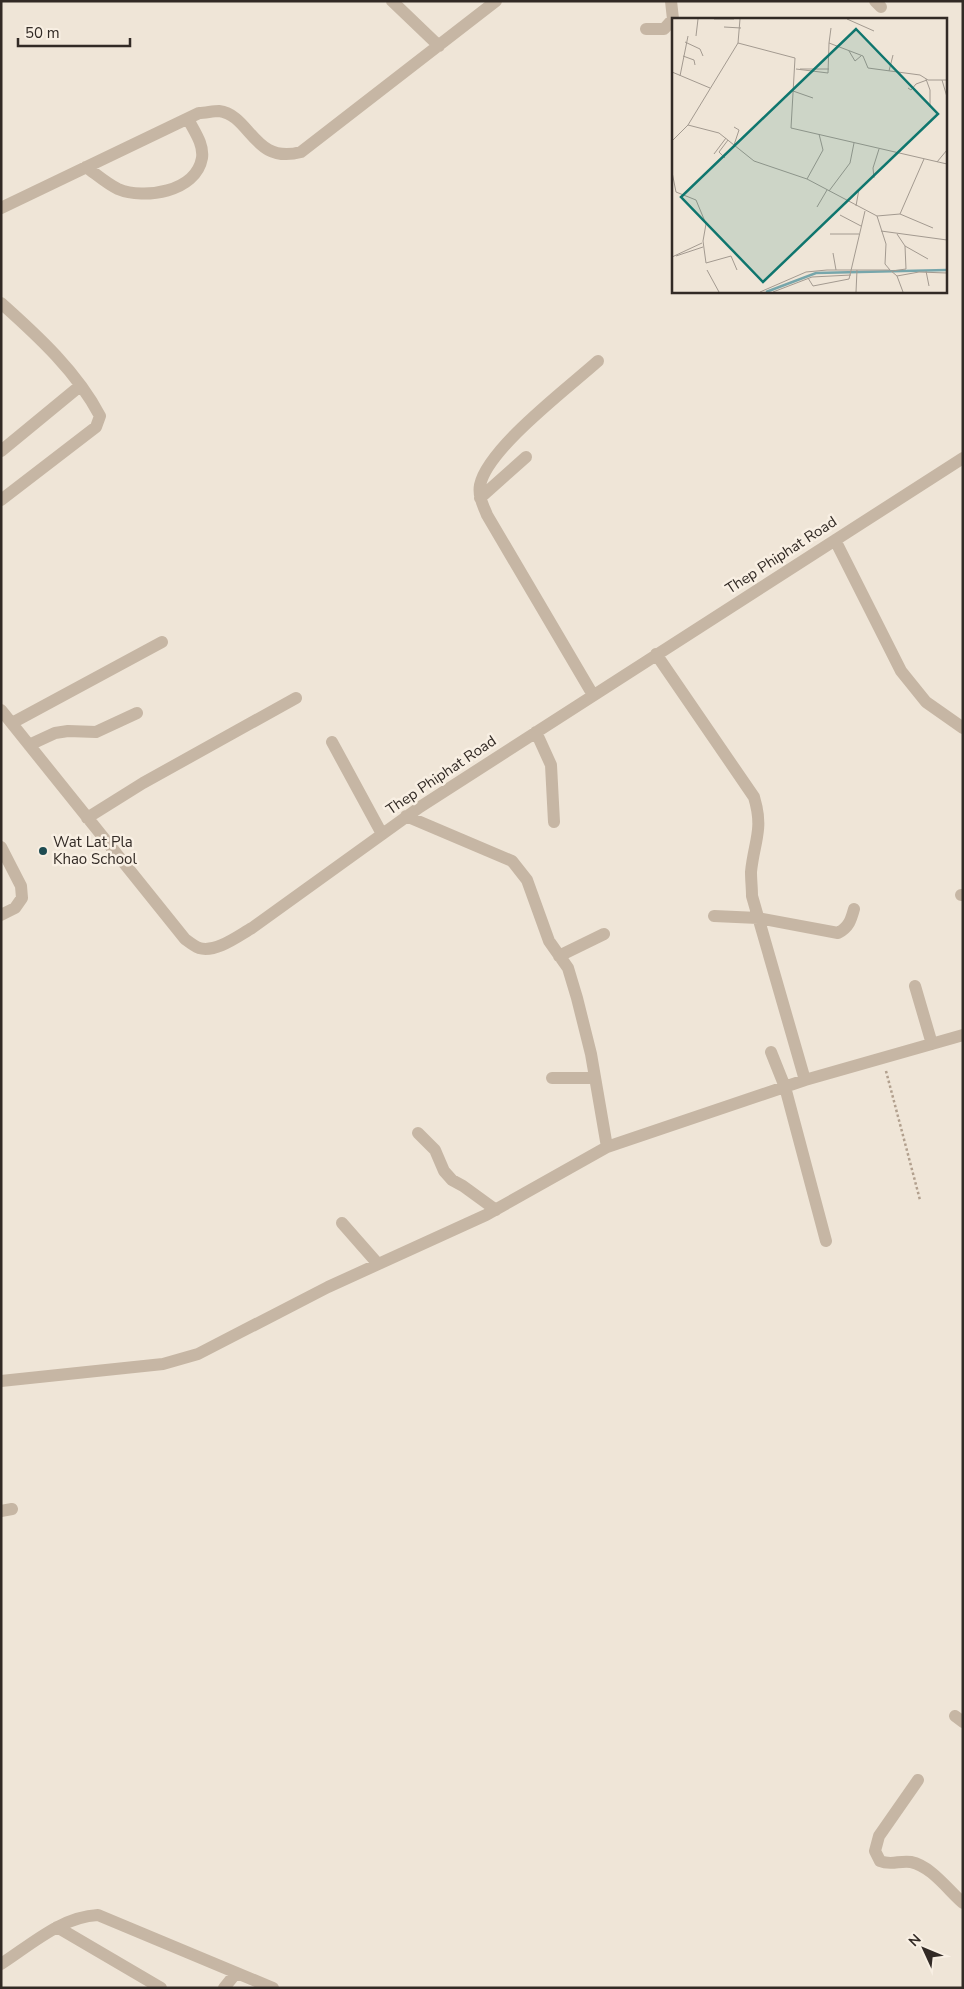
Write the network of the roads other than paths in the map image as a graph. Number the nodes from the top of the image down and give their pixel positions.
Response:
1 (392, 1) edge
2 (496, 1) edge
3 (671, 1) edge
4 (673, 18) edge
5 (672, 20) edge
6 (646, 29) dead end
7 (439, 46) junction
8 (188, 119) junction
9 (86, 167) junction
10 (1, 208) edge
11 (1, 303) edge
12 (598, 361) dead end
13 (80, 386) junction
14 (1, 451) edge
15 (526, 457) dead end
16 (963, 458) edge
17 (480, 498) junction
18 (1, 500) edge
19 (835, 540) junction
20 (162, 642) dead end
21 (656, 654) junction
22 (593, 695) junction
23 (296, 698) dead end
24 (137, 713) dead end
25 (4, 715) edge
26 (963, 728) edge
27 (536, 732) junction
28 (332, 742) dead end
29 (29, 745) junction
30 (406, 816) junction
31 (87, 818) junction
32 (554, 822) dead end
33 (382, 834) junction
34 (1, 847) edge
35 (854, 908) dead end
36 (1, 914) edge
37 (714, 916) dead end
38 (758, 918) junction
39 (604, 934) dead end
40 (559, 956) junction
41 (915, 986) dead end
42 (963, 1035) edge
43 (932, 1044) junction
44 (771, 1052) dead end
45 (552, 1078) dead end
46 (595, 1078) junction
47 (805, 1080) junction
48 (785, 1087) junction
49 (418, 1133) dead end
50 (607, 1147) junction
51 (496, 1210) junction
52 (342, 1223) dead end
53 (826, 1241) dead end
54 (378, 1264) junction
55 (1, 1381) edge
56 (918, 1780) dead end
57 (963, 1904) edge
58 (58, 1927) junction
59 (1, 1964) edge
60 (236, 1973) junction
61 (161, 1988) edge
62 (224, 1988) edge
63 (273, 1988) edge

1 - 7 street
2 - 7 street
3 - 4 street
5 - 6 street
7 - 8 street
8 - 9 street
8 - 9 street
9 - 10 street
11 - 13 street
12 - 17 street
13 - 14 street
13 - 18 street
15 - 17 street
16 - 19 street, Thep Phiphat Road
17 - 22 street
19 - 21 street, Thep Phiphat Road
19 - 26 street
20 - 25 street
21 - 22 street, Thep Phiphat Road
21 - 38 street
22 - 27 street, Thep Phiphat Road
23 - 31 street
24 - 29 street
25 - 29 street, Thep Phiphat Road
27 - 30 street, Thep Phiphat Road
27 - 32 street
28 - 33 street
29 - 31 street, Thep Phiphat Road
30 - 33 street, Thep Phiphat Road
30 - 40 street
31 - 33 street, Thep Phiphat Road
34 - 36 street
35 - 38 street
37 - 38 street
38 - 47 street
39 - 40 street
40 - 46 street
41 - 43 street
42 - 43 street
43 - 47 street
44 - 48 street
45 - 46 street
46 - 50 street
47 - 48 street
48 - 50 street
48 - 53 street
49 - 51 street
50 - 51 street
51 - 54 street
52 - 54 street
54 - 55 street
56 - 57 street
58 - 59 street
58 - 60 street
58 - 61 street
60 - 62 street
60 - 63 street

